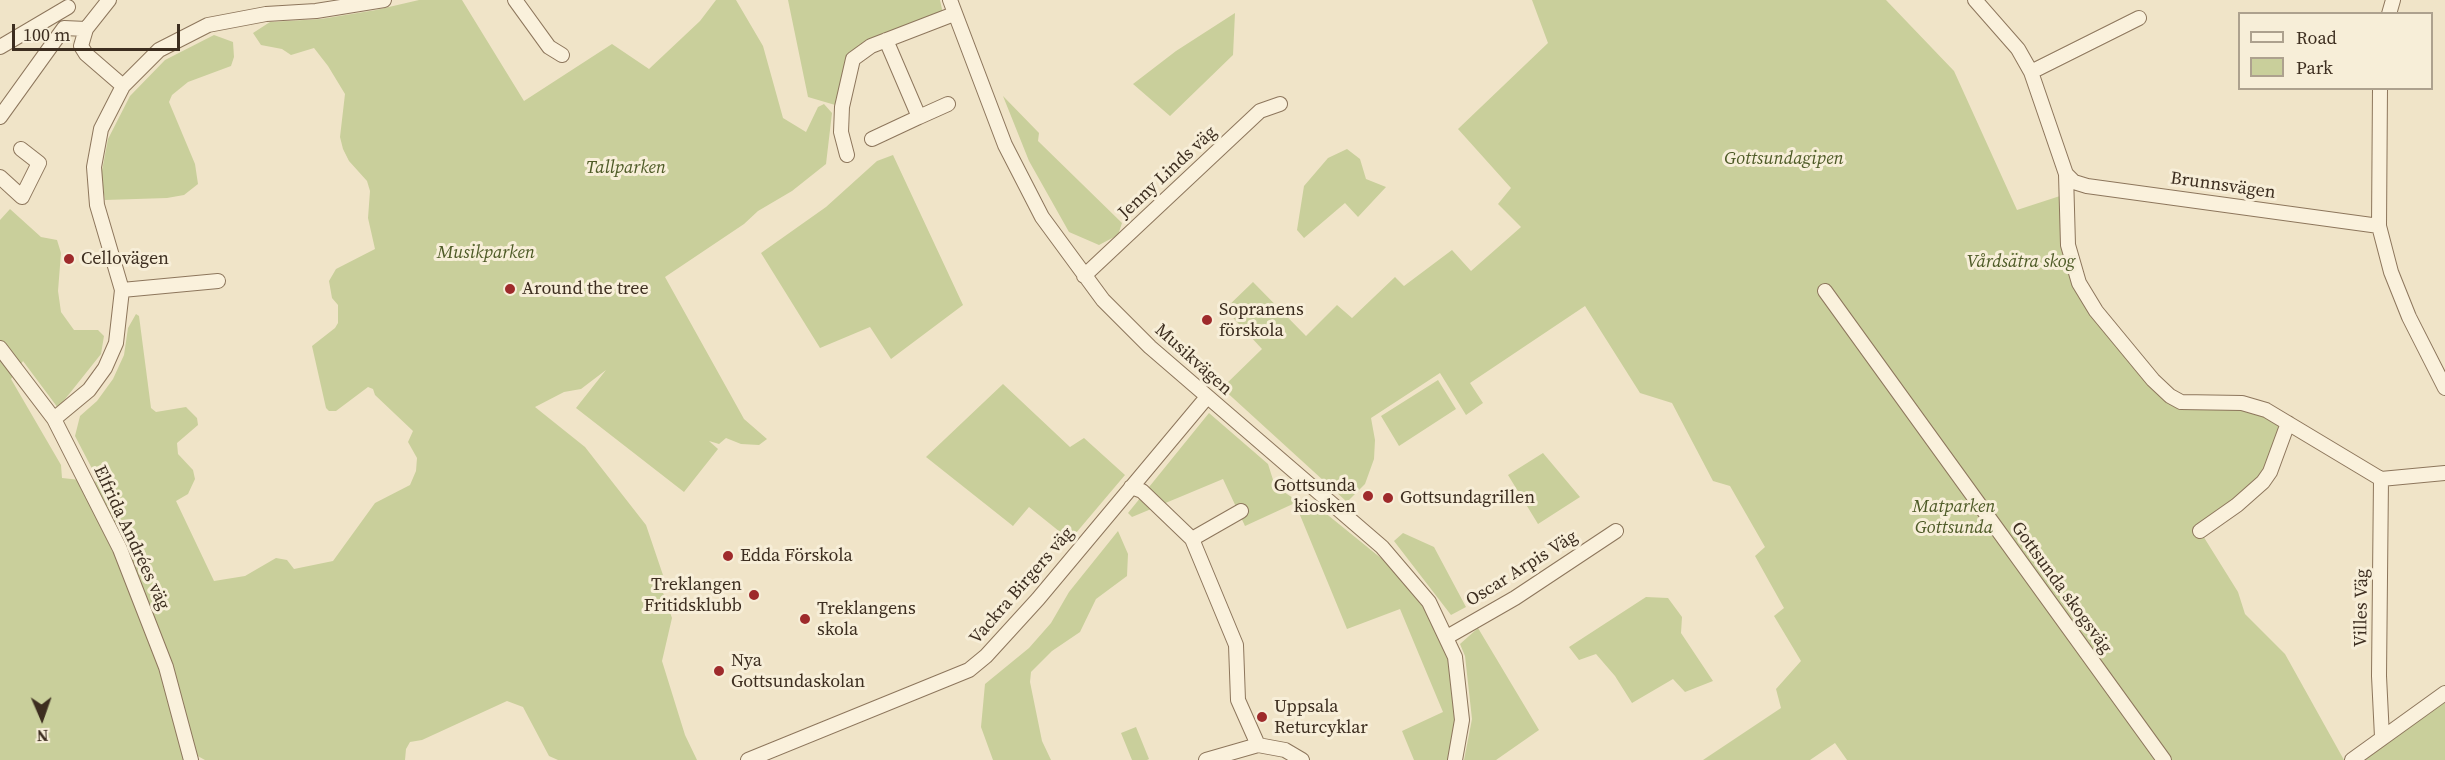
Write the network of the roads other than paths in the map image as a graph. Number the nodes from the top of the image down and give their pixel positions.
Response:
1 (109, 0) edge
2 (384, 0) edge
3 (515, 0) edge
4 (950, 0) edge
5 (1975, 0) edge
6 (68, 7) dead end
7 (954, 14) junction
8 (2139, 18) dead end
9 (86, 29) junction
10 (886, 40) junction
11 (0, 47) edge
12 (562, 55) dead end
13 (2031, 72) junction
14 (123, 86) junction
15 (2380, 90) edge
16 (948, 104) dead end
17 (1280, 104) dead end
18 (0, 117) edge
19 (919, 117) junction
20 (872, 139) dead end
21 (21, 149) dead end
22 (847, 155) dead end
23 (2066, 174) junction
24 (0, 177) edge
25 (2379, 226) junction
26 (1084, 276) junction
27 (218, 281) dead end
28 (122, 290) junction
29 (1825, 291) dead end
30 (0, 348) edge
31 (2445, 388) edge
32 (1207, 397) junction
33 (54, 419) junction
34 (2288, 423) junction
35 (2445, 472) edge
36 (2381, 479) junction
37 (1131, 487) junction
38 (1241, 511) dead end
39 (1616, 531) dead end
40 (2200, 531) dead end
41 (1192, 539) junction
42 (1448, 637) junction
43 (2445, 693) edge
44 (2382, 737) junction
45 (1258, 745) junction
46 (1235, 757) edge
47 (192, 760) edge
48 (748, 760) edge
49 (1206, 760) edge
50 (1302, 760) edge
51 (1455, 760) edge
52 (2164, 760) edge
53 (2352, 760) edge

1 - 9 street
2 - 14 street
3 - 12 street
4 - 7 street, Musikvägen
5 - 13 street
6 - 11 street
7 - 10 street
7 - 26 street, Musikvägen
8 - 13 street
9 - 14 street
9 - 18 street
10 - 19 street
10 - 22 street
13 - 23 street
14 - 28 street
15 - 25 street
16 - 19 street
17 - 26 street, Jenny Linds väg
19 - 20 street
21 - 24 street
23 - 25 street, Brunnsvägen
23 - 34 street
25 - 31 street
26 - 32 street, Musikvägen
27 - 28 street
28 - 33 street
29 - 52 street, Gottsunda skogsväg
30 - 33 street, Elfrida Andrées väg
32 - 37 street, Vackra Birgers väg
32 - 42 street, Musikvägen
33 - 47 street, Elfrida Andrées väg
34 - 36 street
34 - 40 street
35 - 36 street
36 - 44 street, Villes Väg
37 - 41 street
37 - 48 street, Vackra Birgers väg
38 - 41 street
39 - 42 street, Oscar Arpis Väg
41 - 45 street
42 - 51 street, Musikvägen
43 - 44 street
44 - 53 street
45 - 46 street
45 - 50 street
46 - 49 street

